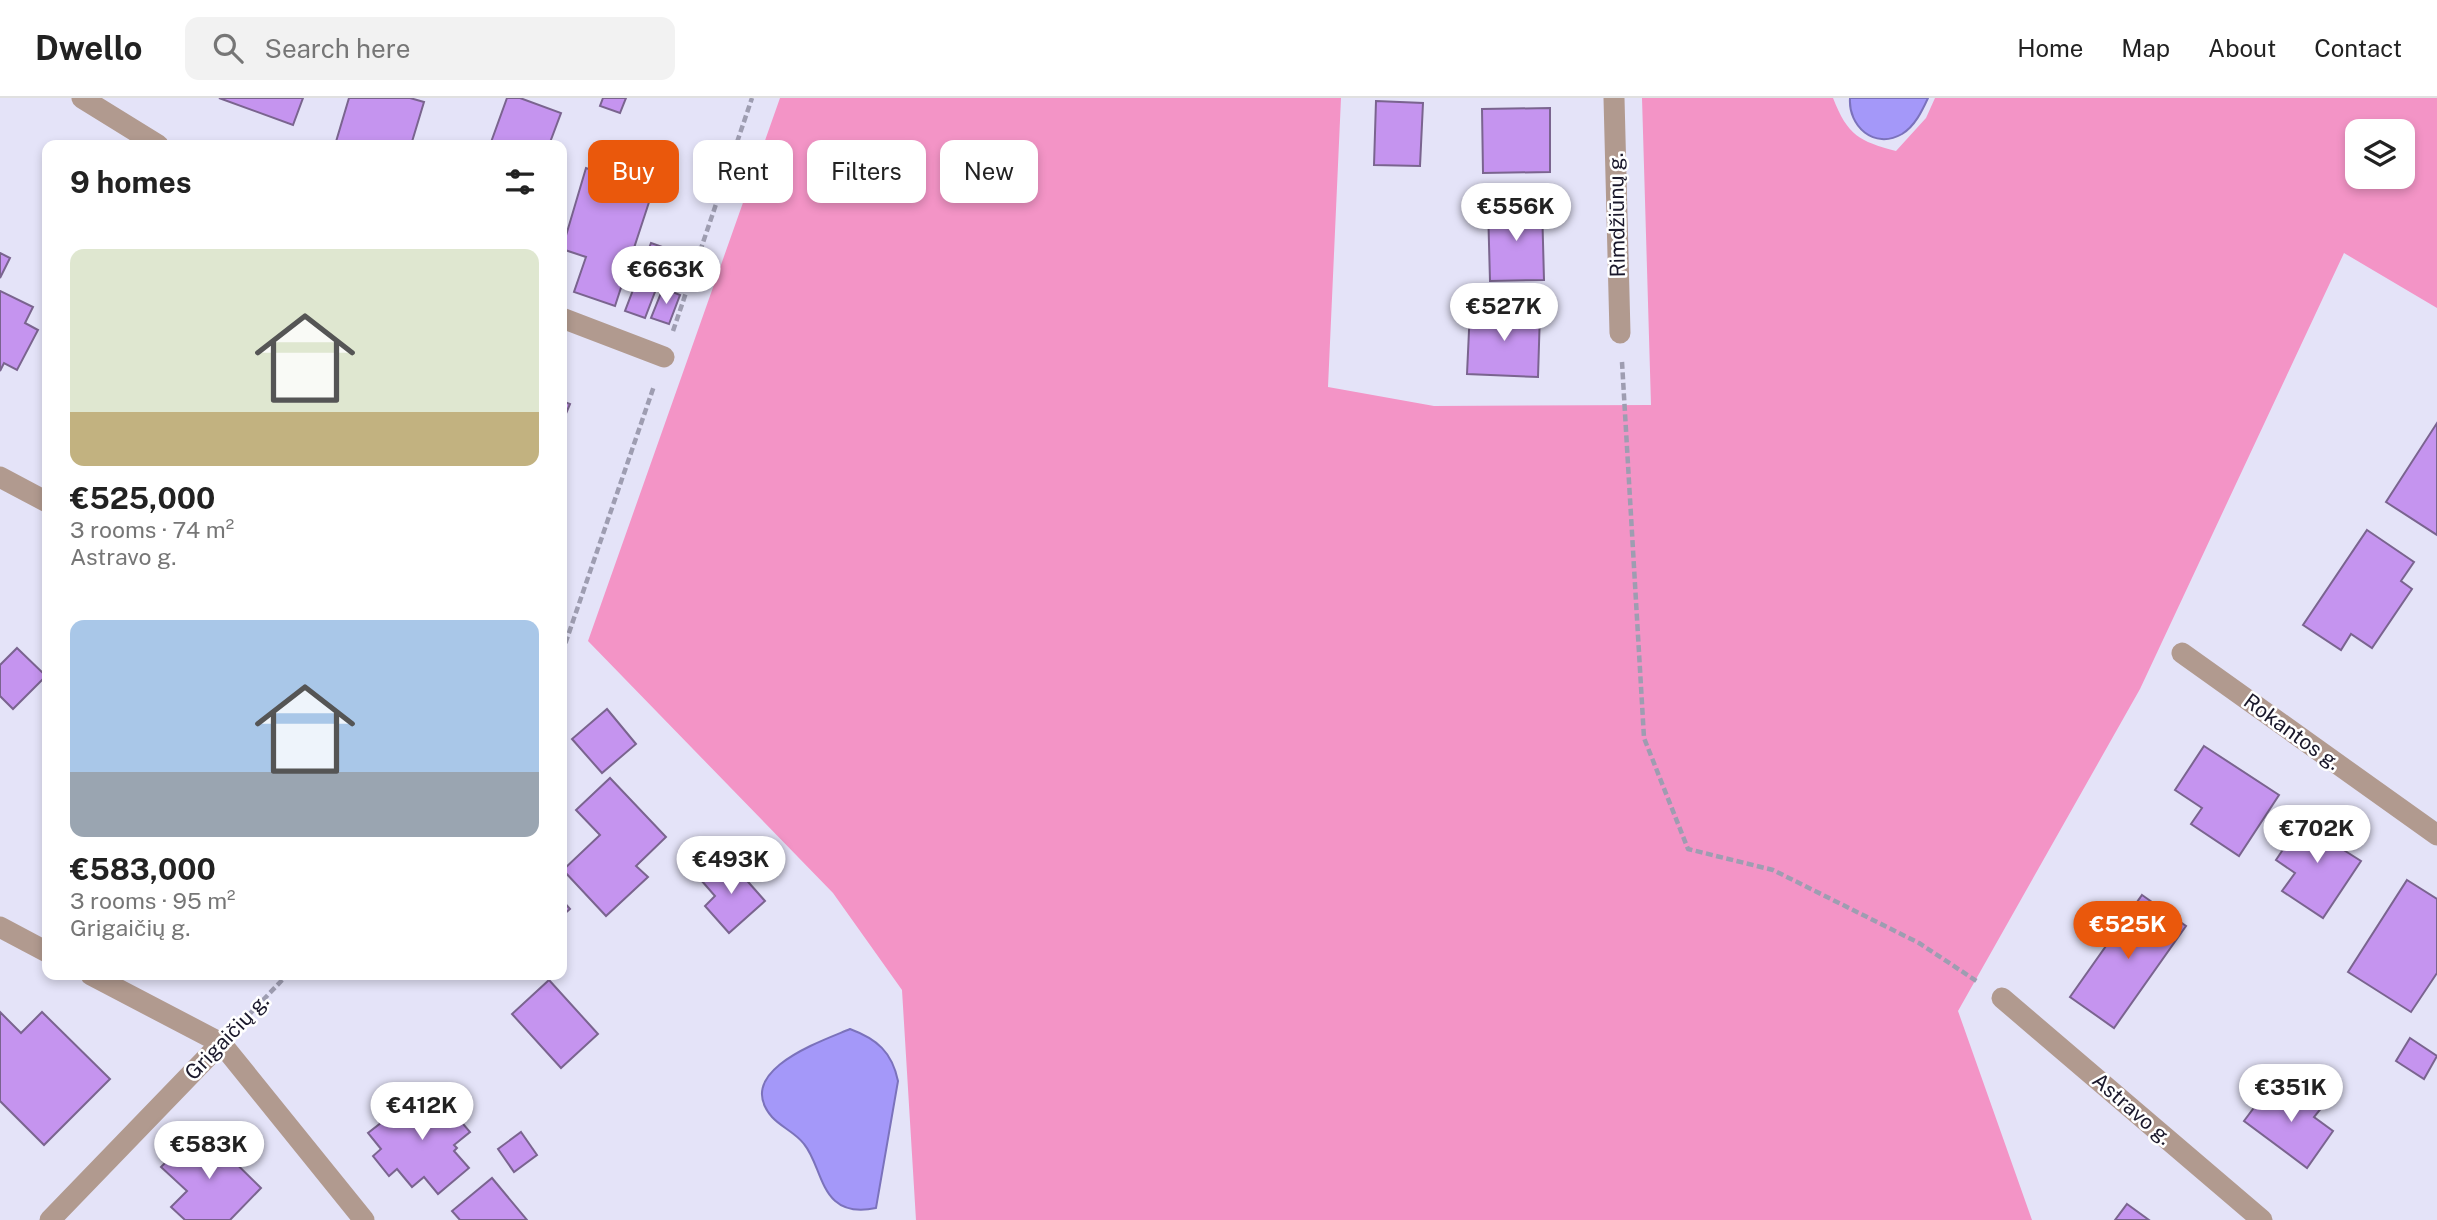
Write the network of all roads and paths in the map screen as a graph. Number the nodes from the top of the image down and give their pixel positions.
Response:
1 (82, 98) edge
2 (1615, 98) edge
3 (150, 140) edge
4 (567, 320) edge
5 (1620, 333) joint
6 (664, 357) dead end
7 (0, 477) edge
8 (42, 499) edge
9 (2182, 653) dead end
10 (2437, 835) edge
11 (0, 927) edge
12 (42, 949) edge
13 (101, 980) edge
14 (282, 980) edge
15 (2002, 998) joint
16 (221, 1043) junction
17 (50, 1220) edge
18 (364, 1220) edge
19 (2262, 1220) edge

1 - 3 street
2 - 5 street, Rimdžiūnų g.
4 - 6 street
5 - 15 path
7 - 8 street
9 - 10 street, Rokantos g.
11 - 12 street
13 - 16 street
14 - 16 path, Grigaičių g.
15 - 19 street, Astravo g.
16 - 17 street, Grigaičių g.
16 - 18 street

